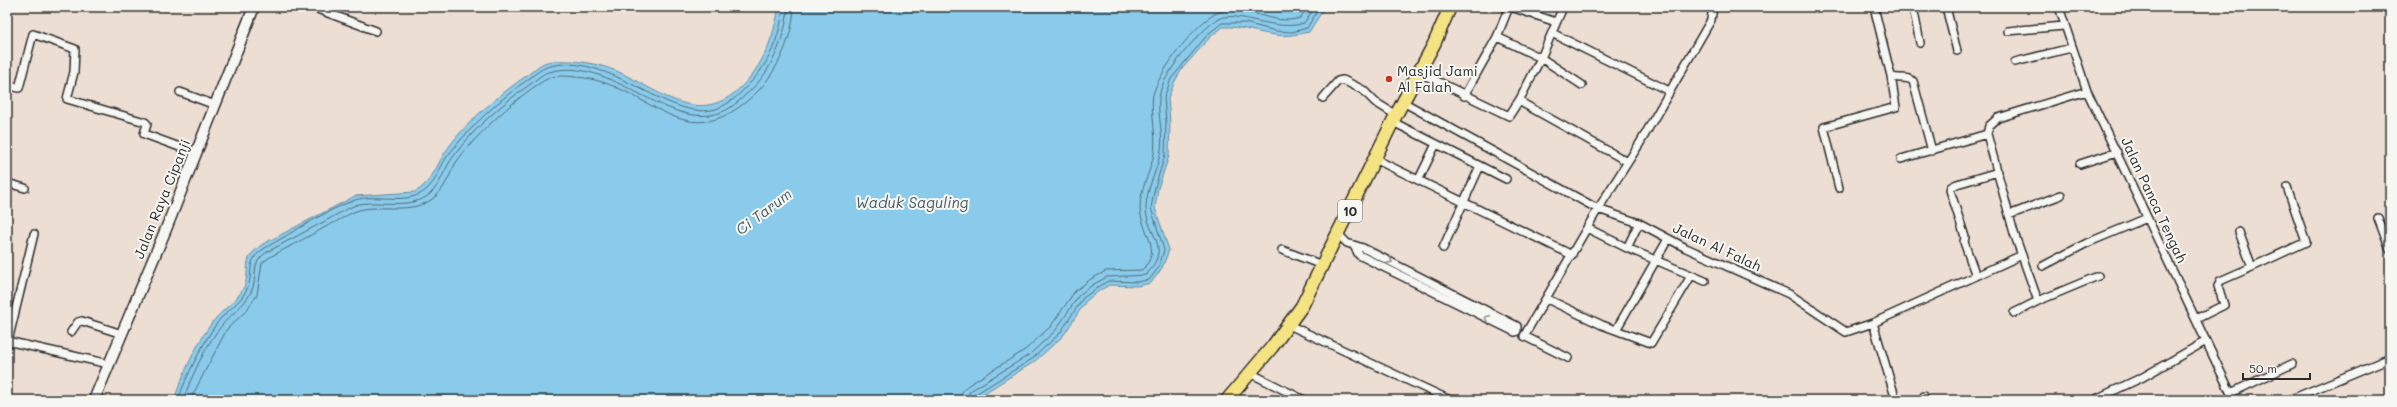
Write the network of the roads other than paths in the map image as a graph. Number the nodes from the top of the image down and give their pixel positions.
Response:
1 (254, 7) edge
2 (312, 7) edge
3 (1450, 7) edge
4 (1510, 7) edge
5 (1563, 7) edge
6 (1713, 7) edge
7 (1874, 7) edge
8 (1913, 7) edge
9 (1946, 7) edge
10 (2059, 7) edge
11 (1556, 22) junction
12 (2064, 26) junction
13 (376, 31) dead end
14 (2008, 31) dead end
15 (1552, 33) junction
16 (1497, 37) junction
17 (1920, 43) dead end
18 (2071, 48) junction
19 (1957, 51) dead end
20 (1541, 58) junction
21 (2015, 62) dead end
22 (1418, 72) junction
23 (1891, 76) junction
24 (1582, 84) dead end
25 (7, 85) edge
26 (1669, 91) junction
27 (2087, 91) junction
28 (180, 92) dead end
29 (1464, 96) junction
30 (1323, 98) dead end
31 (1520, 99) junction
32 (1403, 102) junction
33 (215, 106) junction
34 (1394, 119) junction
35 (1986, 134) junction
36 (1436, 144) junction
37 (1932, 151) junction
38 (196, 152) junction
39 (2117, 152) junction
40 (1375, 159) junction
41 (1901, 159) dead end
42 (1628, 162) junction
43 (2080, 164) dead end
44 (1480, 166) junction
45 (1998, 172) junction
46 (1419, 179) junction
47 (1506, 179) dead end
48 (7, 183) edge
49 (2287, 187) dead end
50 (25, 188) dead end
51 (1839, 188) dead end
52 (2061, 195) dead end
53 (1464, 201) junction
54 (1598, 209) junction
55 (2009, 215) junction
56 (2147, 218) junction
57 (2378, 218) dead end
58 (1639, 224) junction
59 (1587, 228) junction
60 (2238, 232) dead end
61 (34, 234) dead end
62 (1338, 234) junction
63 (2388, 238) edge
64 (1668, 239) junction
65 (1354, 246) junction
66 (1363, 248) junction
67 (1443, 248) dead end
68 (1627, 248) junction
69 (1282, 250) dead end
70 (2390, 250) edge
71 (1359, 255) junction
72 (1572, 255) junction
73 (2022, 255) junction
74 (1656, 260) junction
75 (1322, 265) junction
76 (2043, 266) dead end
77 (2252, 267) junction
78 (1691, 276) junction
79 (1976, 276) junction
80 (2098, 276) dead end
81 (1705, 281) dead end
82 (1437, 284) junction
83 (1433, 292) junction
84 (1547, 299) junction
85 (2038, 301) junction
86 (2014, 313) dead end
87 (2196, 319) junction
88 (1873, 323) junction
89 (1289, 326) junction
90 (1616, 330) junction
91 (71, 332) dead end
92 (122, 334) junction
93 (8, 341) edge
94 (2206, 341) junction
95 (1568, 358) dead end
96 (2390, 358) edge
97 (109, 364) junction
98 (2292, 364) dead end
99 (1250, 373) junction
100 (2233, 397) edge
101 (2097, 399) edge
102 (94, 400) edge
103 (1227, 400) edge
104 (1304, 400) edge
105 (1450, 400) edge
106 (1896, 400) edge
107 (2289, 400) edge

1 - 33 main road, Jalan Raya Cipanji
2 - 13 street
3 - 22 highway, 10
4 - 11 street
4 - 16 street
5 - 11 street
6 - 26 street
7 - 23 street
8 - 17 street
9 - 19 street
10 - 12 street, Jalan Panca Tengah
11 - 15 street
12 - 14 street
12 - 18 street, Jalan Panca Tengah
15 - 20 street
15 - 26 street
16 - 20 street
16 - 29 street
18 - 21 street
18 - 27 street, Jalan Panca Tengah
20 - 24 street
20 - 31 street
22 - 29 street
22 - 32 highway, 10
23 - 37 street
23 - 51 street
25 - 38 street
26 - 42 street
27 - 35 street
27 - 39 street, Jalan Panca Tengah
28 - 33 street
29 - 31 street
30 - 34 street
31 - 42 street
32 - 34 highway, 10
32 - 54 street, Jalan Al Falah
33 - 38 main road, Jalan Raya Cipanji
34 - 36 street
34 - 40 highway, 10
35 - 37 street
35 - 45 street
36 - 44 street
36 - 46 street
37 - 41 street
38 - 92 main road, Jalan Raya Cipanji
39 - 43 street
39 - 56 street, Jalan Panca Tengah
40 - 46 street
40 - 62 highway, 10
42 - 54 street
44 - 47 street
44 - 53 street
45 - 55 street
45 - 79 street
46 - 53 street
48 - 50 street
49 - 77 street
52 - 55 street
53 - 67 street
53 - 72 street
54 - 58 street, Jalan Al Falah
54 - 59 street
55 - 73 street
56 - 76 street
56 - 87 street, Jalan Panca Tengah
57 - 63 street
58 - 64 street, Jalan Al Falah
58 - 68 street
59 - 68 street
59 - 72 street
60 - 77 street
61 - 93 street
62 - 65 street
62 - 75 highway, 10
63 - 70 street
64 - 74 street
64 - 88 street, Jalan Al Falah
65 - 66 street
65 - 71 street
66 - 71 street
66 -> 82 street
68 - 74 street
69 - 75 street
71 - 83 street
72 - 84 street
73 - 79 street, Jalan Al Falah
73 - 85 street
74 - 78 street
74 - 90 street
75 - 89 highway, 10
77 - 87 street
78 - 81 street
78 - 90 street
79 - 88 street, Jalan Al Falah
80 - 85 street
82 - 83 street
82 -> 83 street
84 - 90 street
84 - 95 street
85 - 86 street
87 - 94 street, Jalan Panca Tengah
88 - 106 street
89 - 99 highway, 10
89 - 105 street
91 - 92 street
92 - 97 main road, Jalan Raya Cipanji
93 - 97 street
94 - 100 street, Jalan Panca Tengah
94 - 101 street
96 - 107 street
97 - 102 main road, Jalan Raya Cipanji
98 - 100 street
99 - 103 highway, 10
99 - 104 street

